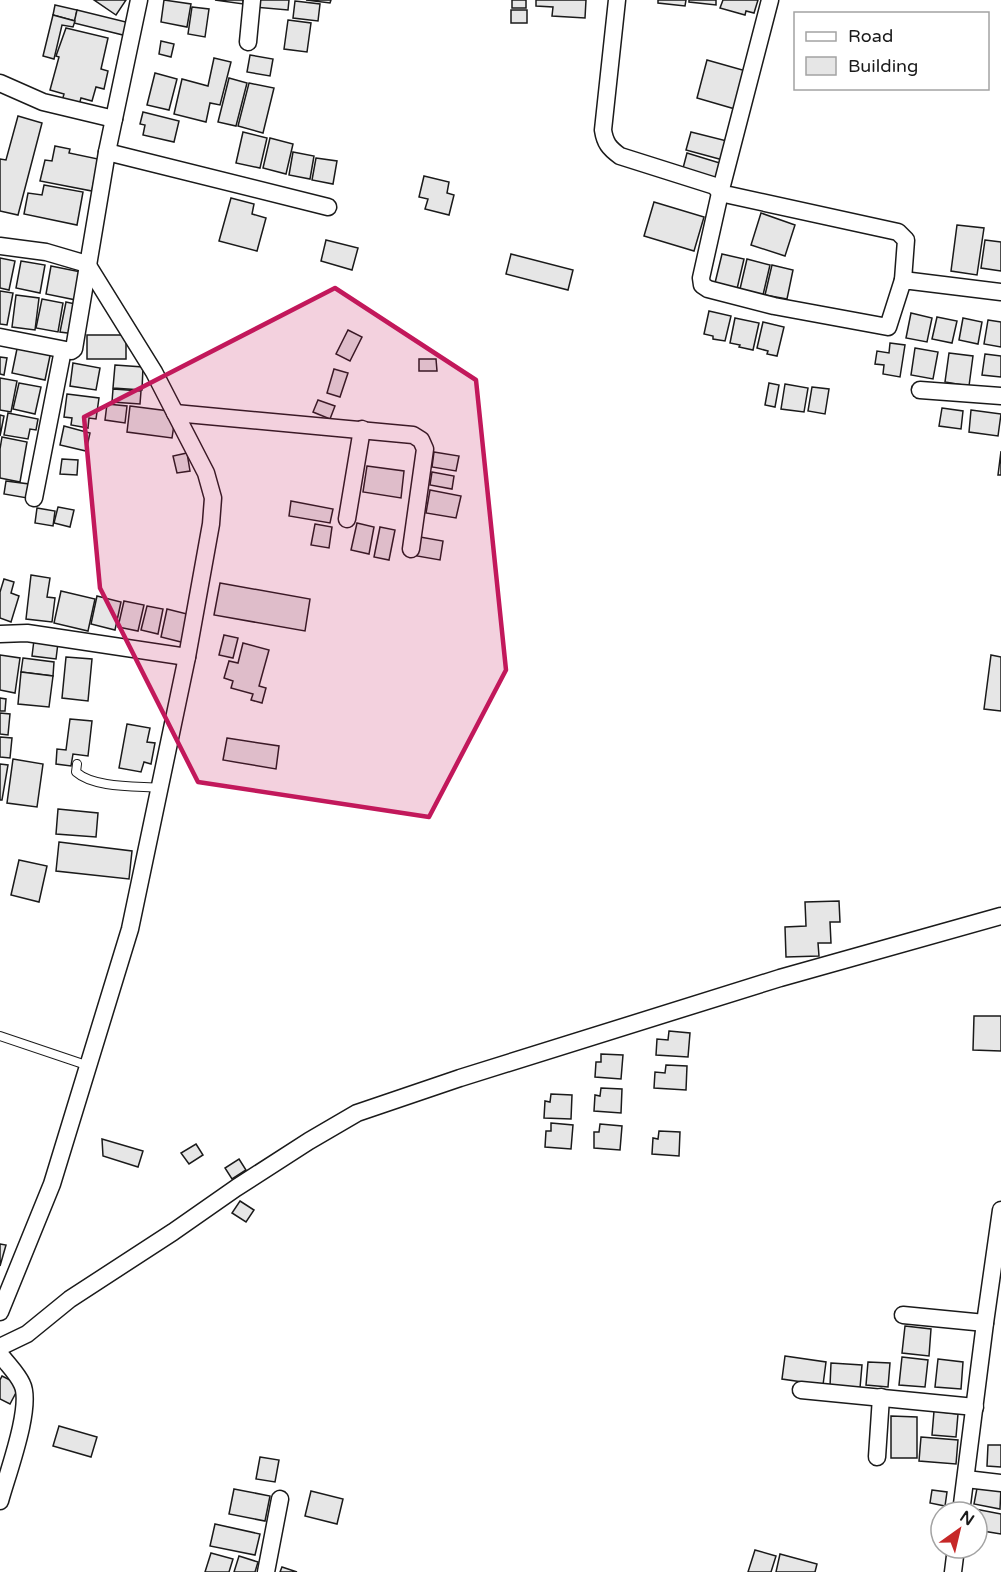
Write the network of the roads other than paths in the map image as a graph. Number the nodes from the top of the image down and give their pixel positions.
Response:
1 (139, 0) edge
2 (252, 0) edge
3 (617, 0) edge
4 (770, 0) edge
5 (248, 42) dead end
6 (0, 84) edge
7 (114, 119) junction
8 (107, 152) junction
9 (720, 193) junction
10 (328, 207) dead end
11 (0, 246) edge
12 (87, 264) junction
13 (903, 280) junction
14 (1001, 292) edge
15 (0, 337) edge
16 (63, 350) junction
17 (920, 390) dead end
18 (1001, 396) edge
19 (175, 413) junction
20 (362, 429) junction
21 (34, 498) dead end
22 (347, 519) dead end
23 (411, 549) dead end
24 (0, 634) edge
25 (187, 657) junction
26 (77, 764) dead end
27 (160, 788) junction
28 (1001, 916) edge
29 (0, 1036) edge
30 (89, 1066) junction
31 (1001, 1210) edge
32 (0, 1312) edge
33 (903, 1315) dead end
34 (985, 1323) junction
35 (0, 1347) edge
36 (0, 1354) edge
37 (801, 1390) dead end
38 (881, 1396) junction
39 (975, 1407) junction
40 (877, 1457) dead end
41 (966, 1479) junction
42 (1001, 1483) edge
43 (280, 1499) dead end
44 (963, 1500) edge
45 (0, 1501) edge
46 (266, 1572) edge

1 - 7 street
2 - 5 street
3 - 9 street
4 - 9 street
6 - 7 street
7 - 8 street
8 - 10 street
8 - 12 street
9 - 13 street
9 - 13 street
11 - 12 street
12 - 16 street
12 - 19 street
13 - 14 street
15 - 16 street
16 - 21 street
17 - 18 street
19 - 20 street
19 - 25 street
20 - 22 street
20 - 23 street
24 - 25 street
25 - 27 street
26 - 27 lane
27 - 30 street
28 - 35 street
29 - 30 lane
30 - 32 street
31 - 34 street
33 - 34 street
34 - 39 street
36 - 45 street
37 - 38 street
38 - 39 street
38 - 40 street
39 - 41 street
41 - 42 street
41 - 44 street
43 - 46 street

